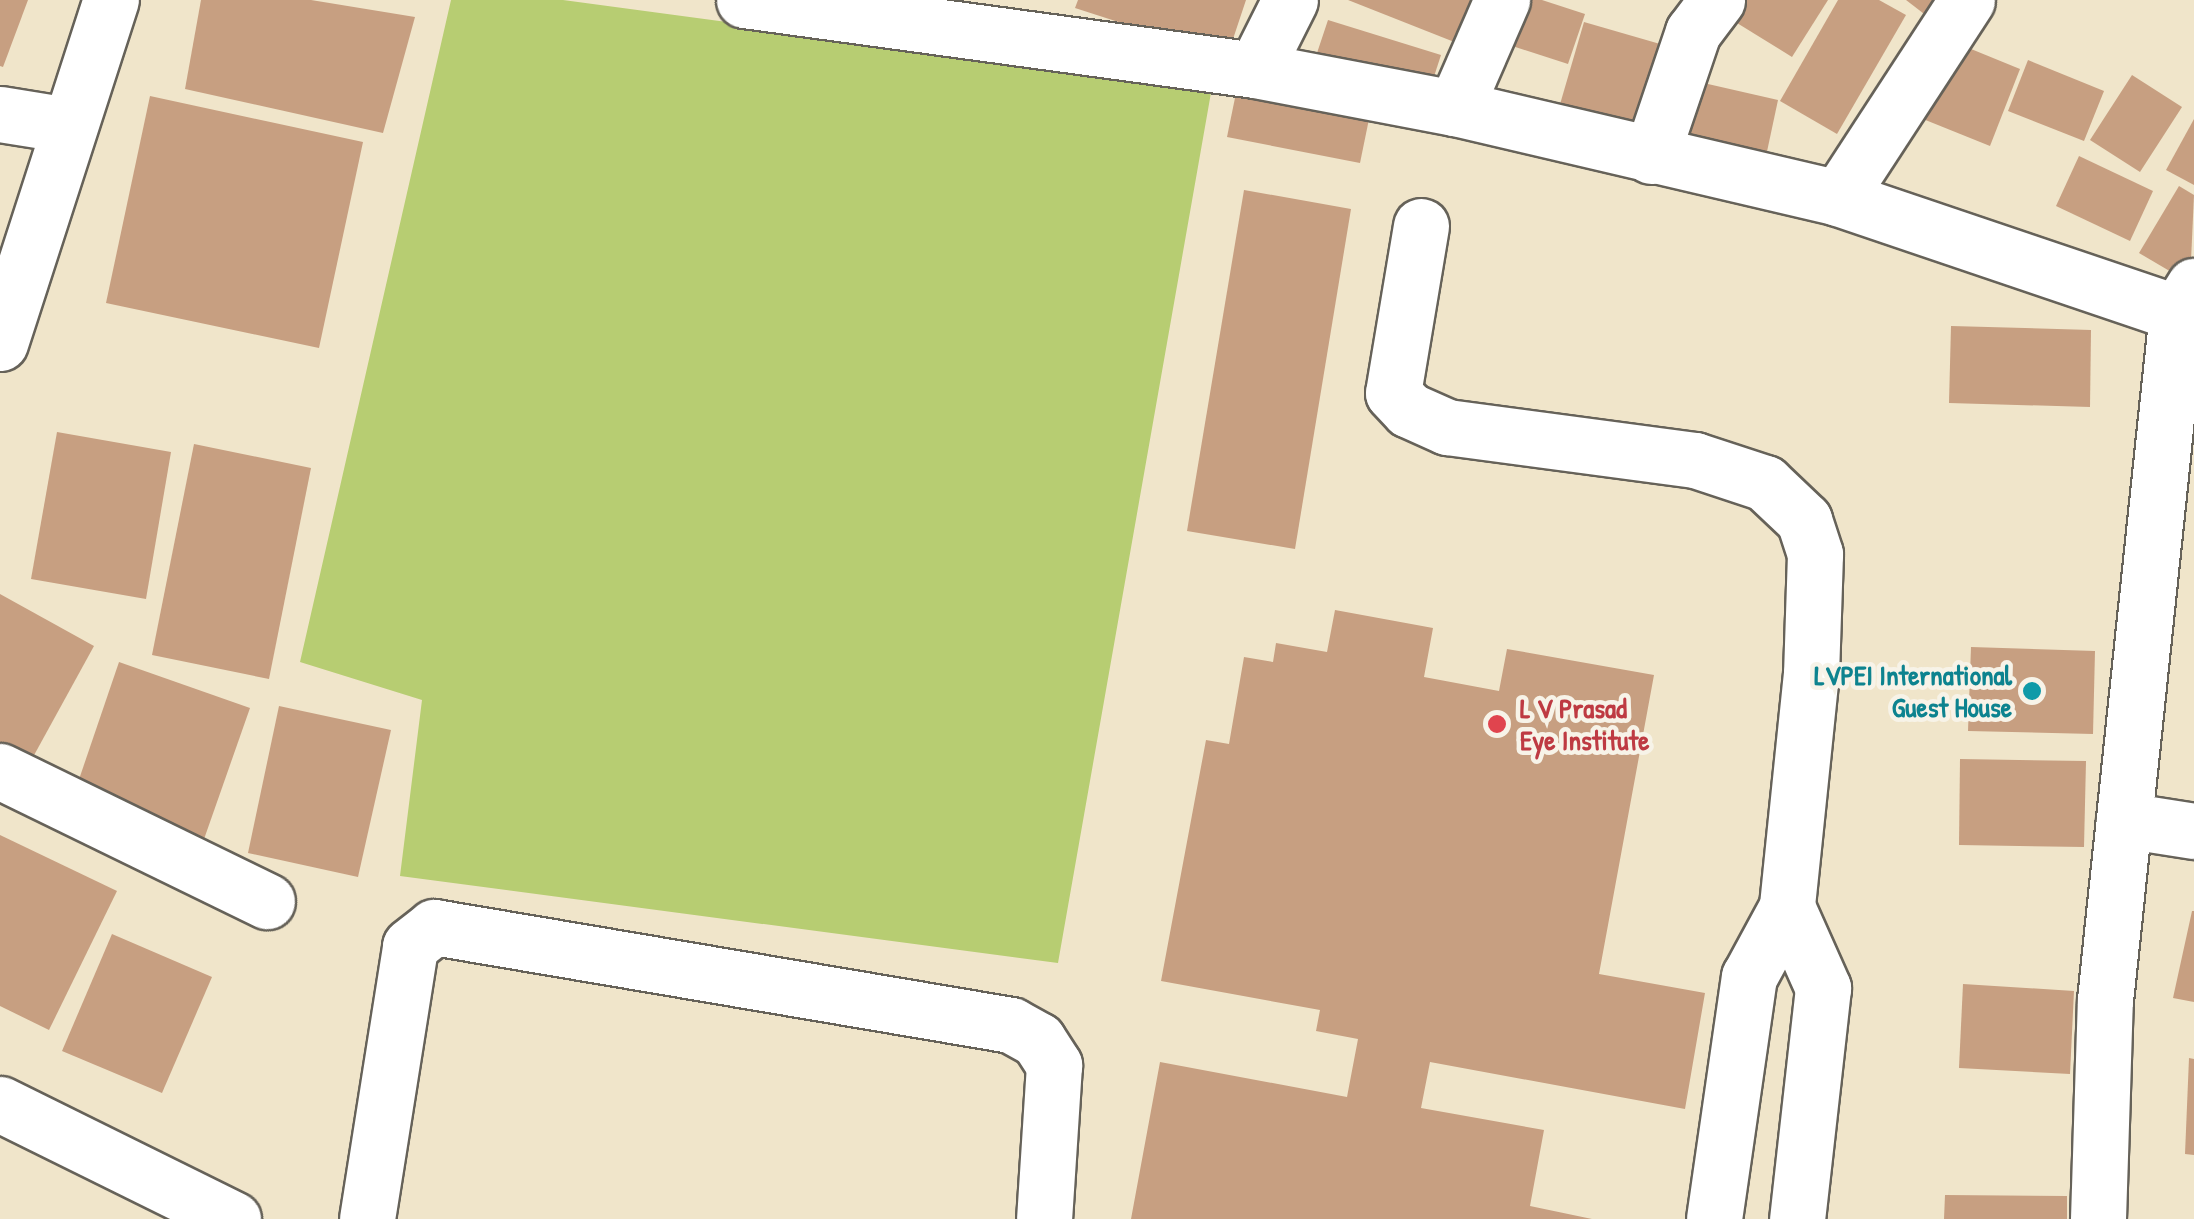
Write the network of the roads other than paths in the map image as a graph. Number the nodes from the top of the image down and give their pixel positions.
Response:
1 (111, 0) edge
2 (744, 0) edge
3 (1290, 0) edge
4 (1502, 0) edge
5 (1717, 0) edge
6 (1967, 0) edge
7 (836, 7) edge
8 (1052, 19) edge
9 (1256, 70) junction
10 (1455, 108) junction
11 (0, 114) edge
12 (69, 125) junction
13 (1651, 156) junction
14 (1838, 198) junction
15 (1421, 226) dead end
16 (2185, 300) edge
17 (0, 343) edge
18 (0, 772) edge
19 (2124, 820) junction
20 (2194, 831) edge
21 (267, 901) dead end
22 (1787, 908) junction
23 (0, 1104) edge
24 (233, 1219) edge
25 (368, 1219) edge
26 (1044, 1219) edge
27 (1714, 1219) edge
28 (1797, 1219) edge
29 (2098, 1219) edge

1 - 12 street
2 - 7 street
3 - 9 street
4 - 10 street
5 - 13 street
6 - 14 street
7 - 8 street
8 - 9 street
9 - 10 street
10 - 13 street
11 - 12 street
12 - 17 street
13 - 14 street
14 - 16 street
15 - 22 street
16 - 19 street
18 - 21 street
19 - 20 street
19 - 29 street
22 - 27 street
22 - 28 street
23 - 24 street
25 - 26 street

